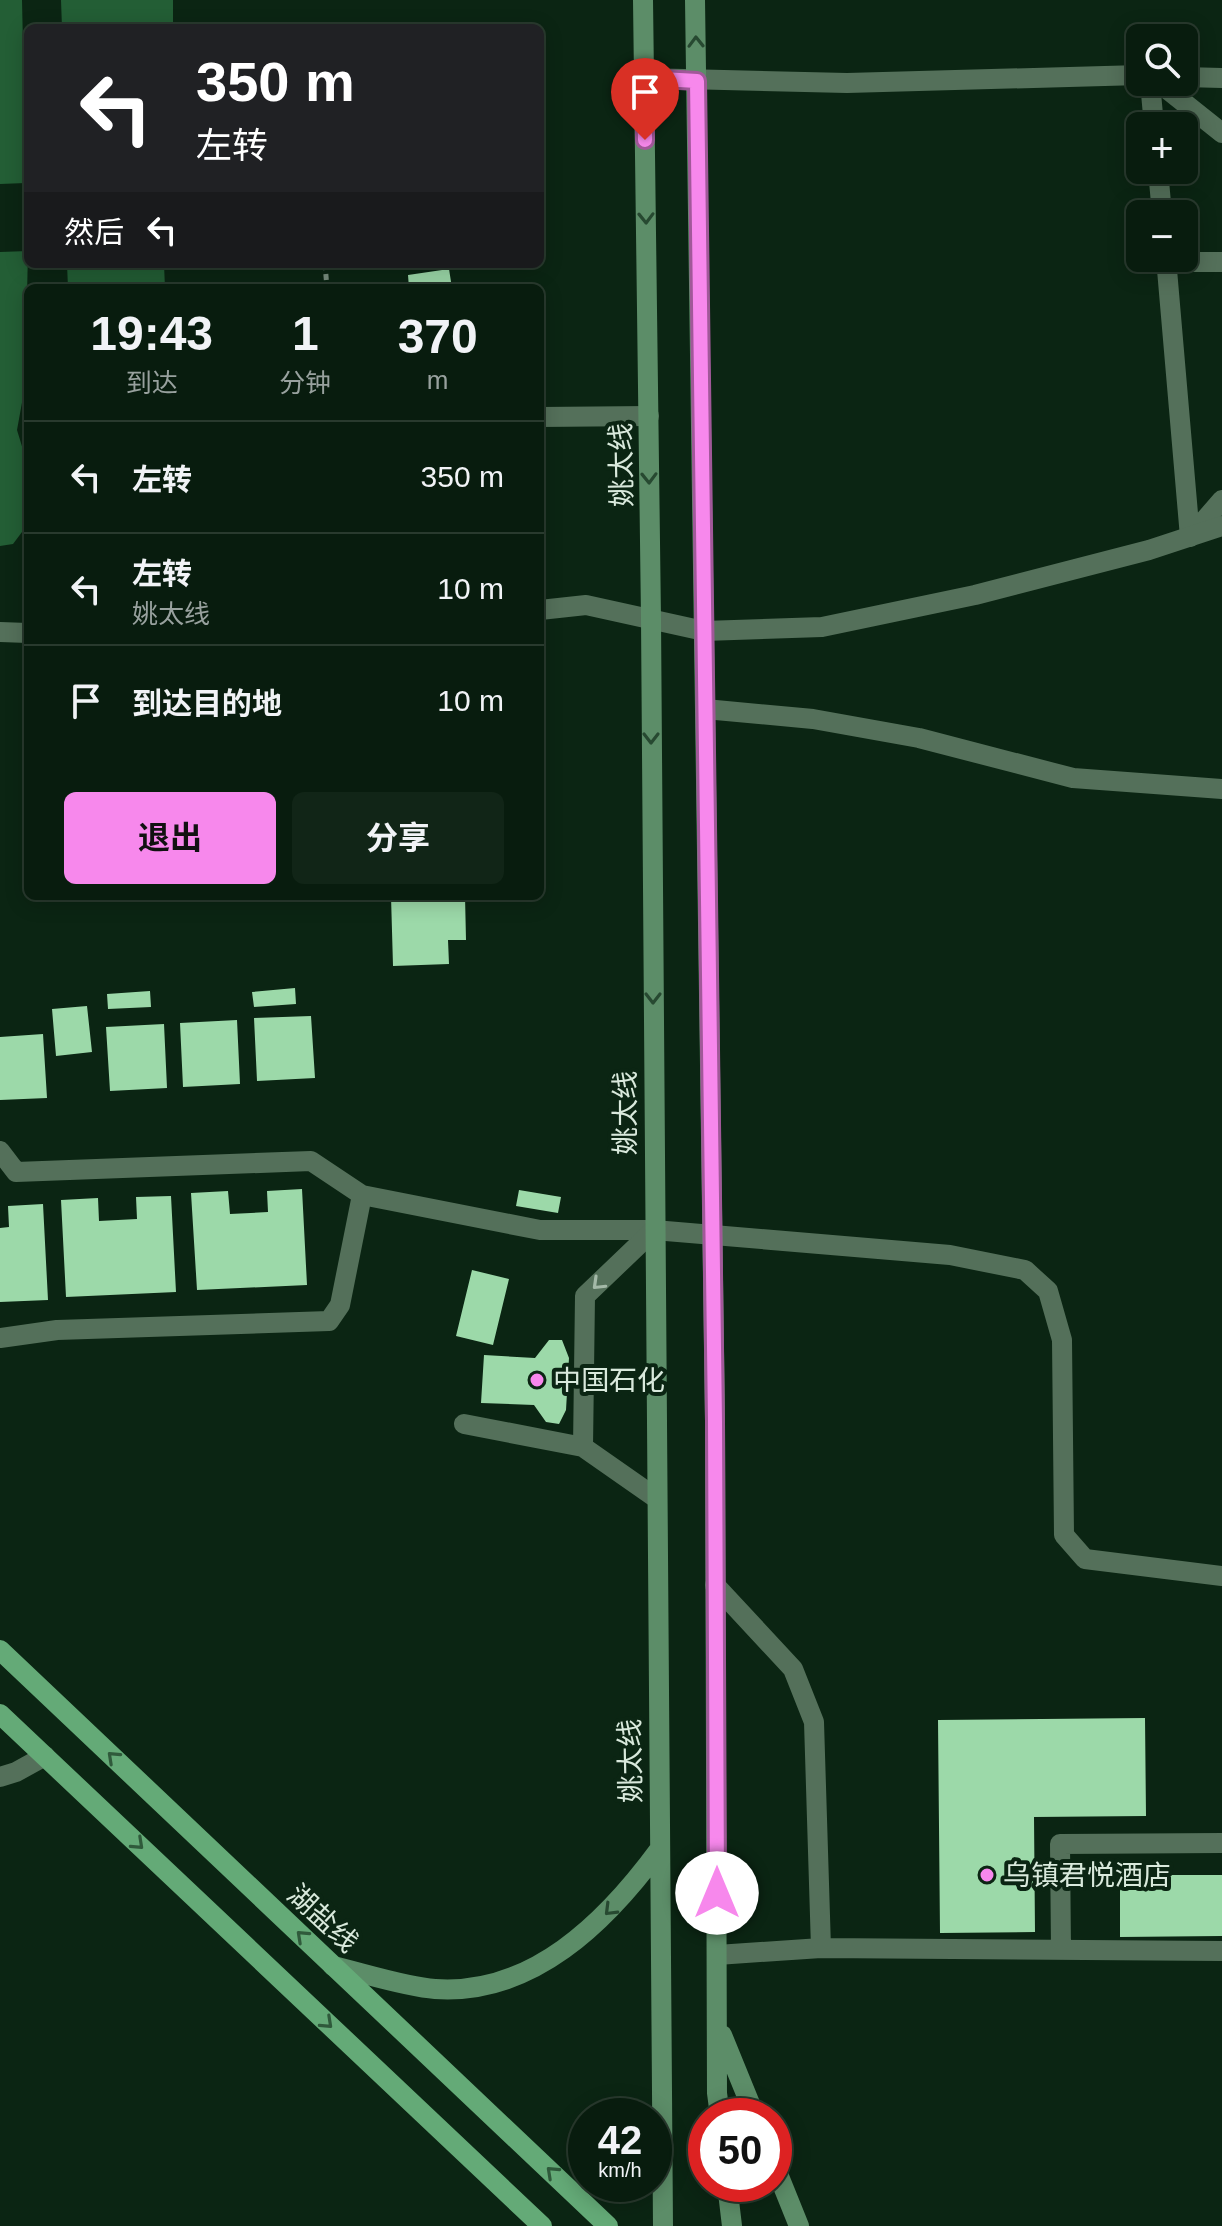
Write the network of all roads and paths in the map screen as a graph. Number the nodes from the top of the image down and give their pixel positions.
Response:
1 (643, 0) edge
2 (695, 0) edge
3 (1126, 75) edge
4 (1198, 77) edge
5 (644, 78) junction
6 (1222, 78) edge
7 (697, 81) junction
8 (1176, 96) edge
9 (1222, 133) edge
10 (1198, 261) edge
11 (1222, 262) edge
12 (1167, 272) edge
13 (649, 416) junction
14 (544, 417) edge
15 (1222, 500) edge
16 (1222, 526) edge
17 (1190, 537) junction
18 (544, 610) edge
19 (651, 619) junction
20 (704, 631) junction
21 (0, 632) edge
22 (24, 633) edge
23 (705, 709) junction
24 (1222, 789) edge
25 (0, 1151) edge
26 (362, 1195) junction
27 (654, 1230) junction
28 (712, 1234) junction
29 (0, 1338) edge
30 (464, 1424) dead end
31 (583, 1447) junction
32 (656, 1498) junction
33 (1222, 1576) edge
34 (715, 1585) junction
35 (0, 1650) edge
36 (0, 1714) edge
37 (45, 1756) junction
38 (0, 1777) edge
39 (1222, 1843) edge
40 (659, 1850) junction
41 (821, 1948) junction
42 (1061, 1950) junction
43 (1222, 1951) edge
44 (717, 1955) junction
45 (333, 1966) junction
46 (717, 2024) junction
47 (719, 2098) edge
48 (748, 2098) edge
49 (729, 2202) edge
50 (789, 2202) edge
51 (542, 2226) edge
52 (608, 2226) edge
53 (663, 2226) edge
54 (732, 2226) edge
55 (799, 2226) edge

1 - 5 main road, 姚太线
7 -> 2 main road
3 - 7 street
4 - 6 street
5 - 7 street
5 -> 13 main road, 姚太线
7 - 20 main road
8 - 9 street
10 - 11 street
12 - 17 street
13 - 14 street
13 -> 19 main road, 姚太线
15 - 17 street
16 - 17 street
17 - 20 street
18 - 19 street
19 - 20 street
19 -> 27 main road, 姚太线
20 - 23 main road
21 - 22 street
23 - 24 street
23 - 28 main road
25 - 26 street
26 - 27 street
26 - 29 street
27 - 28 street
27 -> 31 street
27 - 32 main road, 姚太线
28 - 33 street
28 - 34 main road
30 - 31 street
31 - 32 street
32 - 40 main road, 姚太线
34 - 41 street
34 - 44 main road
45 -> 35 main road, 湖盐线
36 - 37 main road
37 - 38 street
37 -> 51 main road
39 - 42 street
40 -> 45 main road
40 - 53 main road, 姚太线
41 - 42 street
41 - 44 street
42 - 43 street
44 - 46 main road
52 -> 45 main road, 湖盐线
46 - 47 main road
46 - 48 main road
49 - 54 main road
50 - 55 main road

